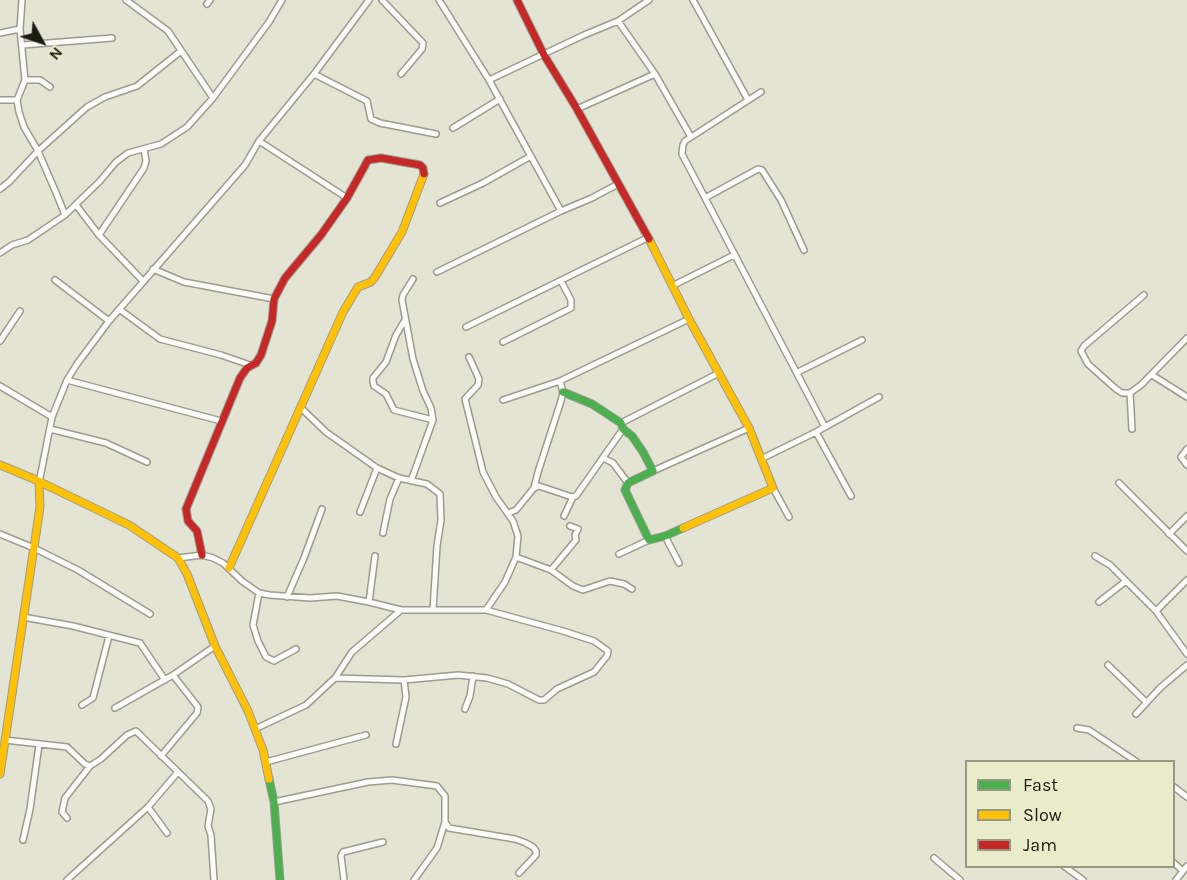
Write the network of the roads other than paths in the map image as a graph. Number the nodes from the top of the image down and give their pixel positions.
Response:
1 (22, 0) edge
2 (126, 0) edge
3 (282, 0) edge
4 (369, 0) edge
5 (382, 0) edge
6 (439, 0) edge
7 (517, 0) edge
8 (649, 0) edge
9 (693, 0) edge
10 (618, 21) junction
11 (20, 29) junction
12 (0, 33) edge
13 (111, 38) dead end
14 (22, 45) junction
15 (181, 51) junction
16 (544, 55) junction
17 (314, 74) junction
18 (401, 74) dead end
19 (654, 74) junction
20 (25, 80) junction
21 (489, 80) junction
22 (50, 87) dead end
23 (761, 92) dead end
24 (213, 98) junction
25 (500, 99) junction
26 (0, 100) edge
27 (17, 100) junction
28 (748, 100) junction
29 (577, 109) junction
30 (453, 128) dead end
31 (436, 134) dead end
32 (691, 137) junction
33 (259, 141) junction
34 (144, 149) junction
35 (38, 151) junction
36 (531, 156) junction
37 (618, 184) junction
38 (0, 189) edge
39 (347, 198) junction
40 (705, 198) junction
41 (440, 203) dead end
42 (76, 205) junction
43 (561, 211) junction
44 (65, 215) junction
45 (99, 235) junction
46 (647, 238) junction
47 (804, 250) dead end
48 (0, 253) edge
49 (734, 255) junction
50 (153, 269) junction
51 (437, 272) dead end
52 (413, 279) dead end
53 (55, 280) dead end
54 (561, 280) junction
55 (143, 281) junction
56 (672, 286) junction
57 (1144, 295) dead end
58 (274, 298) junction
59 (119, 309) junction
60 (20, 311) dead end
61 (689, 319) junction
62 (405, 320) junction
63 (109, 321) junction
64 (466, 327) dead end
65 (1, 338) edge
66 (1187, 338) edge
67 (862, 340) dead end
68 (502, 342) dead end
69 (469, 357) dead end
70 (250, 365) junction
71 (798, 372) junction
72 (718, 373) junction
73 (1152, 375) junction
74 (67, 380) junction
75 (560, 381) junction
76 (0, 386) edge
77 (563, 392) junction
78 (1130, 393) junction
79 (879, 397) dead end
80 (1187, 397) edge
81 (503, 400) dead end
82 (301, 408) junction
83 (52, 417) junction
84 (433, 420) junction
85 (220, 421) junction
86 (622, 426) junction
87 (825, 427) junction
88 (749, 428) junction
89 (50, 429) junction
90 (1132, 429) dead end
91 (816, 432) junction
92 (1187, 449) edge
93 (603, 458) junction
94 (761, 459) junction
95 (147, 462) dead end
96 (0, 465) edge
97 (1187, 465) edge
98 (377, 468) junction
99 (653, 471) junction
100 (399, 477) junction
101 (411, 481) junction
102 (39, 483) junction
103 (628, 483) junction
104 (1119, 483) dead end
105 (534, 488) junction
106 (773, 488) junction
107 (851, 496) dead end
108 (573, 497) junction
109 (322, 509) dead end
110 (360, 512) dead end
111 (508, 513) junction
112 (564, 516) dead end
113 (1187, 516) edge
114 (789, 517) dead end
115 (570, 526) dead end
116 (383, 532) dead end
117 (0, 534) edge
118 (1169, 534) junction
119 (665, 536) junction
120 (649, 540) junction
121 (34, 548) junction
122 (1187, 551) edge
123 (619, 554) dead end
124 (202, 555) junction
125 (375, 556) dead end
126 (1095, 556) dead end
127 (516, 557) junction
128 (178, 558) junction
129 (679, 562) dead end
130 (229, 568) junction
131 (551, 570) junction
132 (1187, 580) edge
133 (1126, 581) junction
134 (632, 589) dead end
135 (259, 593) junction
136 (287, 597) junction
137 (369, 602) junction
138 (1099, 602) dead end
139 (433, 609) junction
140 (401, 610) junction
141 (486, 610) junction
142 (1156, 611) junction
143 (150, 614) dead end
144 (23, 617) junction
145 (109, 636) junction
146 (215, 646) junction
147 (296, 649) dead end
148 (1187, 654) edge
149 (1187, 664) edge
150 (1108, 665) dead end
151 (173, 675) junction
152 (473, 676) junction
153 (335, 678) junction
154 (165, 680) junction
155 (404, 680) junction
156 (1146, 702) junction
157 (82, 705) dead end
158 (115, 708) dead end
159 (465, 709) dead end
160 (1136, 714) dead end
161 (1077, 728) dead end
162 (255, 729) junction
163 (366, 735) dead end
164 (5, 740) junction
165 (39, 744) junction
166 (396, 744) dead end
167 (161, 756) junction
168 (1134, 760) edge
169 (266, 762) junction
170 (90, 766) junction
171 (178, 772) junction
172 (0, 774) edge
173 (274, 802) junction
174 (148, 807) junction
175 (67, 818) dead end
176 (445, 822) junction
177 (166, 833) dead end
178 (23, 840) dead end
179 (383, 842) dead end
180 (934, 858) dead end
181 (1065, 868) edge
182 (1185, 869) edge
183 (519, 873) dead end
184 (67, 880) edge
185 (214, 880) edge
186 (280, 880) edge
187 (344, 880) edge
188 (414, 880) edge
189 (960, 880) edge
190 (1082, 880) edge
191 (1176, 880) edge

1 - 11 street
2 - 15 street
3 - 24 street
4 - 17 street
5 - 18 street
6 - 21 street
7 - 16 street
8 - 10 street
9 - 28 street
10 - 16 street
10 - 19 street
11 - 12 street
11 - 14 street
13 - 14 street
14 - 20 street
15 - 24 street
15 - 35 street
16 - 21 street
16 - 29 street
17 - 31 street
17 - 33 street
19 - 29 street
19 - 32 street
20 - 22 street
20 - 27 street
21 - 25 street
23 - 28 street
24 - 34 street
25 - 30 street
25 - 36 street
26 - 27 street
27 - 35 street
28 - 32 street
29 - 37 street
32 - 40 street
33 - 39 street
33 - 50 street
34 - 42 street
34 - 45 street
35 - 38 street
35 - 44 street
36 - 41 street
36 - 43 street
37 - 43 street
37 - 46 street
39 - 58 street
39 - 82 street
40 - 47 street
40 - 49 street
42 - 44 street
42 - 45 street
43 - 51 street
44 - 48 street
45 - 55 street
46 - 54 street
46 - 56 street
49 - 56 street
49 - 71 street
50 - 55 street
50 - 58 street
52 - 62 street
53 - 63 street
54 - 64 street
54 - 68 street
55 - 59 street
56 - 61 street
57 - 78 street
58 - 70 street
59 - 63 street
59 - 70 street
60 - 65 street
61 - 72 street
61 - 75 street
62 - 84 street
62 - 84 street
63 - 74 street
66 - 73 street
67 - 71 street
69 - 111 street
70 - 85 street
71 - 87 street
72 - 86 street
72 - 88 street
73 - 78 street
73 - 80 street
74 - 83 street
74 - 85 street
75 - 77 street
75 - 81 street
76 - 83 street
77 - 86 street
77 - 105 street
78 - 90 street
79 - 87 street
82 - 98 street
82 - 130 street
83 - 89 street
84 - 101 street
85 - 124 street
86 - 93 street
86 - 99 street
87 - 91 street
88 - 94 street
88 - 99 street
89 - 95 street
89 - 102 street
91 - 94 street
91 - 107 street
92 - 97 street
93 - 103 street
93 - 108 street
94 - 106 street
96 - 102 street
98 - 100 street
98 - 110 street
99 - 103 street
100 - 101 street
100 - 116 street
101 - 139 street
102 - 121 street
102 - 128 street
103 - 120 street
104 - 118 street
105 - 108 street
105 - 111 street
106 - 114 street
106 - 119 street
108 - 112 street
109 - 136 street
111 - 127 street
113 - 118 street
115 - 131 street
117 - 121 street
118 - 122 street
119 - 120 street
119 - 129 street
120 - 123 street
121 - 143 street
121 - 144 street
124 - 128 street
124 - 130 street
125 - 137 street
126 - 133 street
127 - 131 street
127 - 141 street
128 - 146 street
130 - 135 street
131 - 134 street
132 - 142 street
133 - 138 street
133 - 142 street
135 - 136 street
135 - 147 street
136 - 137 street
137 - 140 street
139 - 140 street
139 - 141 street
140 - 153 street
141 - 152 street
142 - 148 street
144 - 145 street
144 - 164 street
145 - 154 street
145 - 157 street
146 - 151 street
146 - 162 street
149 - 156 street
150 - 156 street
151 - 154 street
151 - 167 street
152 - 155 street
152 - 159 street
153 - 155 street
153 - 162 street
154 - 158 street
155 - 166 street
156 - 160 street
161 - 168 street
162 - 169 street
163 - 169 street
164 - 165 street
164 - 172 street
165 - 170 street
165 - 178 street
167 - 170 street
167 - 171 street
169 - 173 street
170 - 175 street
171 - 174 street
171 - 185 street
173 - 176 street
173 - 186 street
174 - 177 street
174 - 184 street
176 - 183 street
176 - 188 street
179 - 187 street
180 - 189 street
181 - 190 street
182 - 191 street

